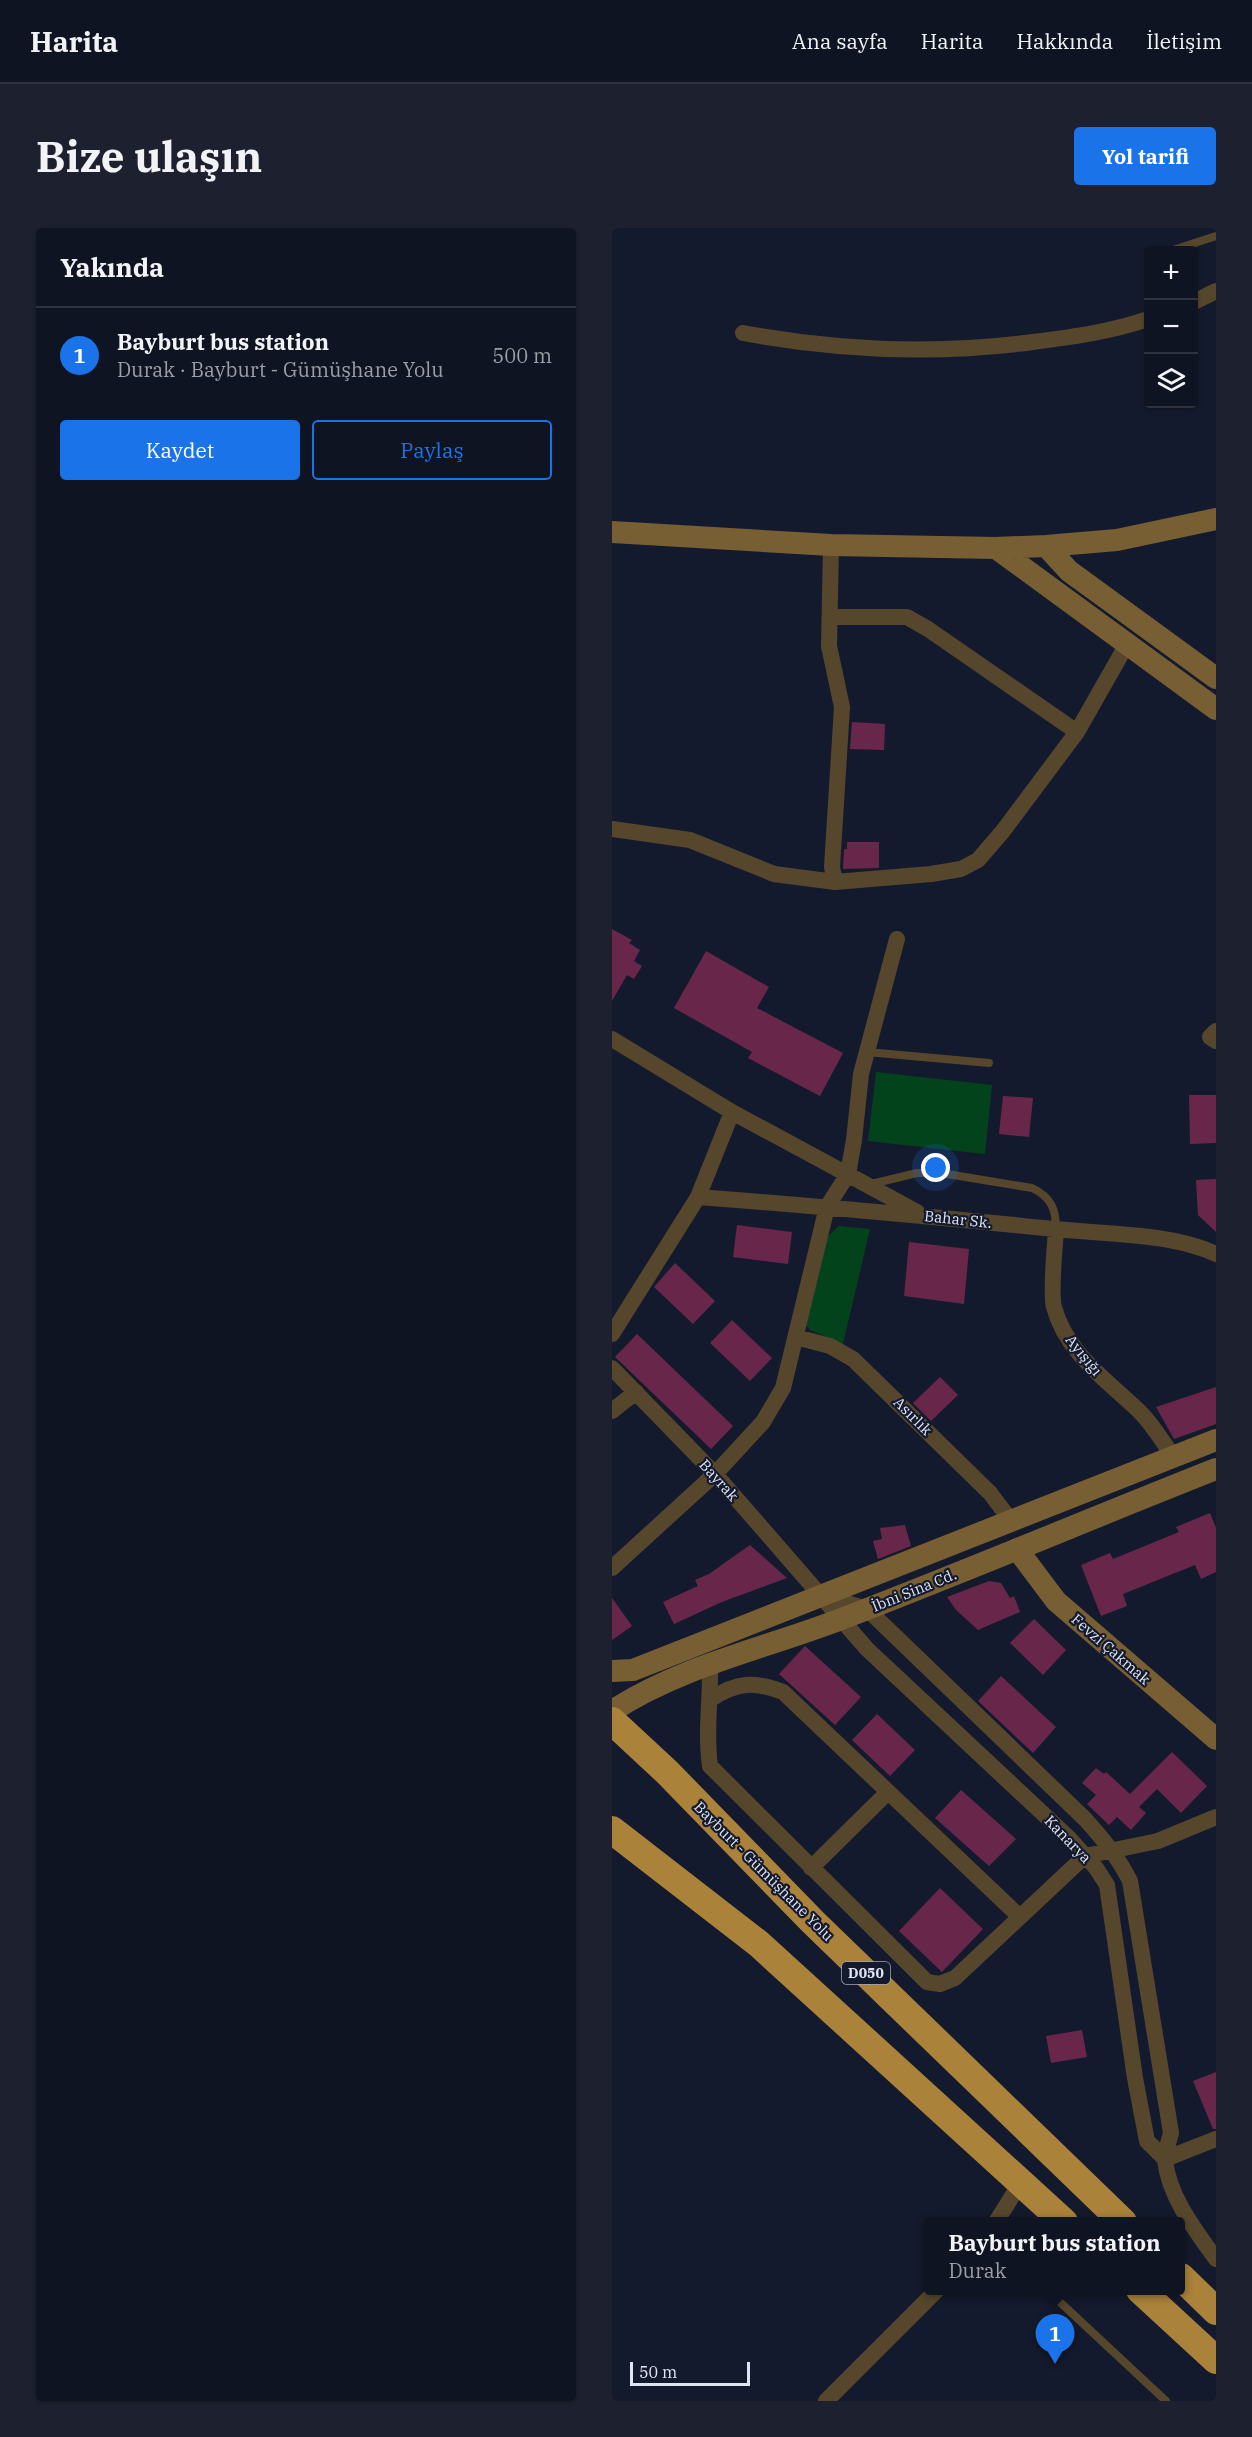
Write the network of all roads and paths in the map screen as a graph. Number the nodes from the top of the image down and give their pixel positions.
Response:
1 (1216, 236) edge
2 (1185, 246) edge
3 (1216, 291) edge
4 (1198, 300) edge
5 (1144, 320) edge
6 (743, 333) dead end
7 (1216, 519) edge
8 (612, 532) edge
9 (831, 545) junction
10 (1046, 546) junction
11 (996, 548) junction
12 (830, 618) junction
13 (1127, 644) junction
14 (1216, 678) edge
15 (1216, 709) edge
16 (1077, 732) junction
17 (612, 829) edge
18 (835, 882) junction
19 (897, 939) dead end
20 (1216, 1031) edge
21 (612, 1039) edge
22 (1216, 1041) edge
23 (867, 1052) junction
24 (989, 1063) dead end
25 (732, 1112) junction
26 (848, 1174) junction
27 (867, 1185) junction
28 (698, 1197) junction
29 (827, 1207) junction
30 (923, 1215) junction
31 (1056, 1229) junction
32 (1216, 1254) edge
33 (612, 1334) edge
34 (796, 1337) junction
35 (612, 1368) edge
36 (636, 1392) junction
37 (612, 1411) edge
38 (1216, 1440) edge
39 (1173, 1456) junction
40 (1216, 1468) edge
41 (715, 1474) junction
42 (1012, 1522) junction
43 (1017, 1548) junction
44 (612, 1568) edge
45 (823, 1596) junction
46 (867, 1609) junction
47 (842, 1619) junction
48 (710, 1664) junction
49 (612, 1671) edge
50 (711, 1699) junction
51 (612, 1711) edge
52 (612, 1721) edge
53 (1216, 1739) edge
54 (888, 1792) junction
55 (1216, 1817) edge
56 (612, 1830) edge
57 (1112, 1849) junction
58 (1085, 1856) junction
59 (811, 1868) junction
60 (1020, 1917) junction
61 (1216, 2139) edge
62 (1165, 2159) junction
63 (1020, 2182) junction
64 (999, 2217) edge
65 (1058, 2217) edge
66 (1119, 2217) edge
67 (1216, 2259) edge
68 (1185, 2281) edge
69 (932, 2295) edge
70 (1052, 2295) edge
71 (1145, 2295) edge
72 (1216, 2311) edge
73 (1216, 2360) edge
74 (826, 2401) edge
75 (1166, 2401) edge

1 - 2 lane
3 - 4 street
5 - 6 street
7 - 10 main road
8 - 9 main road
9 - 11 main road
9 - 12 street
10 - 11 main road
10 - 14 main road
11 - 13 main road
12 - 16 street
12 - 18 street
13 - 15 main road
13 - 16 street
16 - 18 street
17 - 18 street
19 - 23 street
20 - 22 street
21 - 25 street
23 - 24 lane
23 - 26 street
25 - 26 street
25 - 28 street
26 - 27 street
26 - 29 street
27 - 30 street
27 - 31 lane
28 - 29 street, Bahar Sk.
28 - 33 street
29 - 30 street, Bahar Sk.
29 - 34 street
30 - 31 street, Bahar Sk.
31 - 32 street, Bahar Sk.
31 - 39 street, Ayışığı
34 - 41 street
34 - 42 street, Asırlık
35 - 36 street, Bayrak
36 - 37 street
36 - 41 street, Bayrak
38 - 39 main road, İbni Sina Cd.
39 - 42 main road, İbni Sina Cd.
40 - 43 main road, İbni Sina Cd.
41 - 44 street
41 - 45 street, Bayrak
42 - 45 main road, İbni Sina Cd.
43 - 46 main road, İbni Sina Cd.
43 - 53 main road, Fevzi Çakmak
45 - 46 street
45 - 47 street, Kanarya
45 - 49 main road, İbni Sina Cd.
46 - 47 main road, İbni Sina Cd.
46 - 57 street
47 - 48 main road, İbni Sina Cd.
47 - 58 street, Kanarya
48 - 50 street
48 - 51 main road, İbni Sina Cd.
50 - 54 street
50 - 59 street
52 - 66 highway, Bayburt - Gümüşhane Yolu / D050
54 - 59 street
54 - 60 street
55 - 57 street
56 - 63 highway
57 - 58 street
57 - 62 street
58 - 60 street
58 - 62 street, Kanarya
59 - 60 street
61 - 62 street
62 - 67 street
63 - 64 street
63 - 65 highway
68 - 72 highway
69 - 74 street
70 - 75 lane
71 - 73 highway

